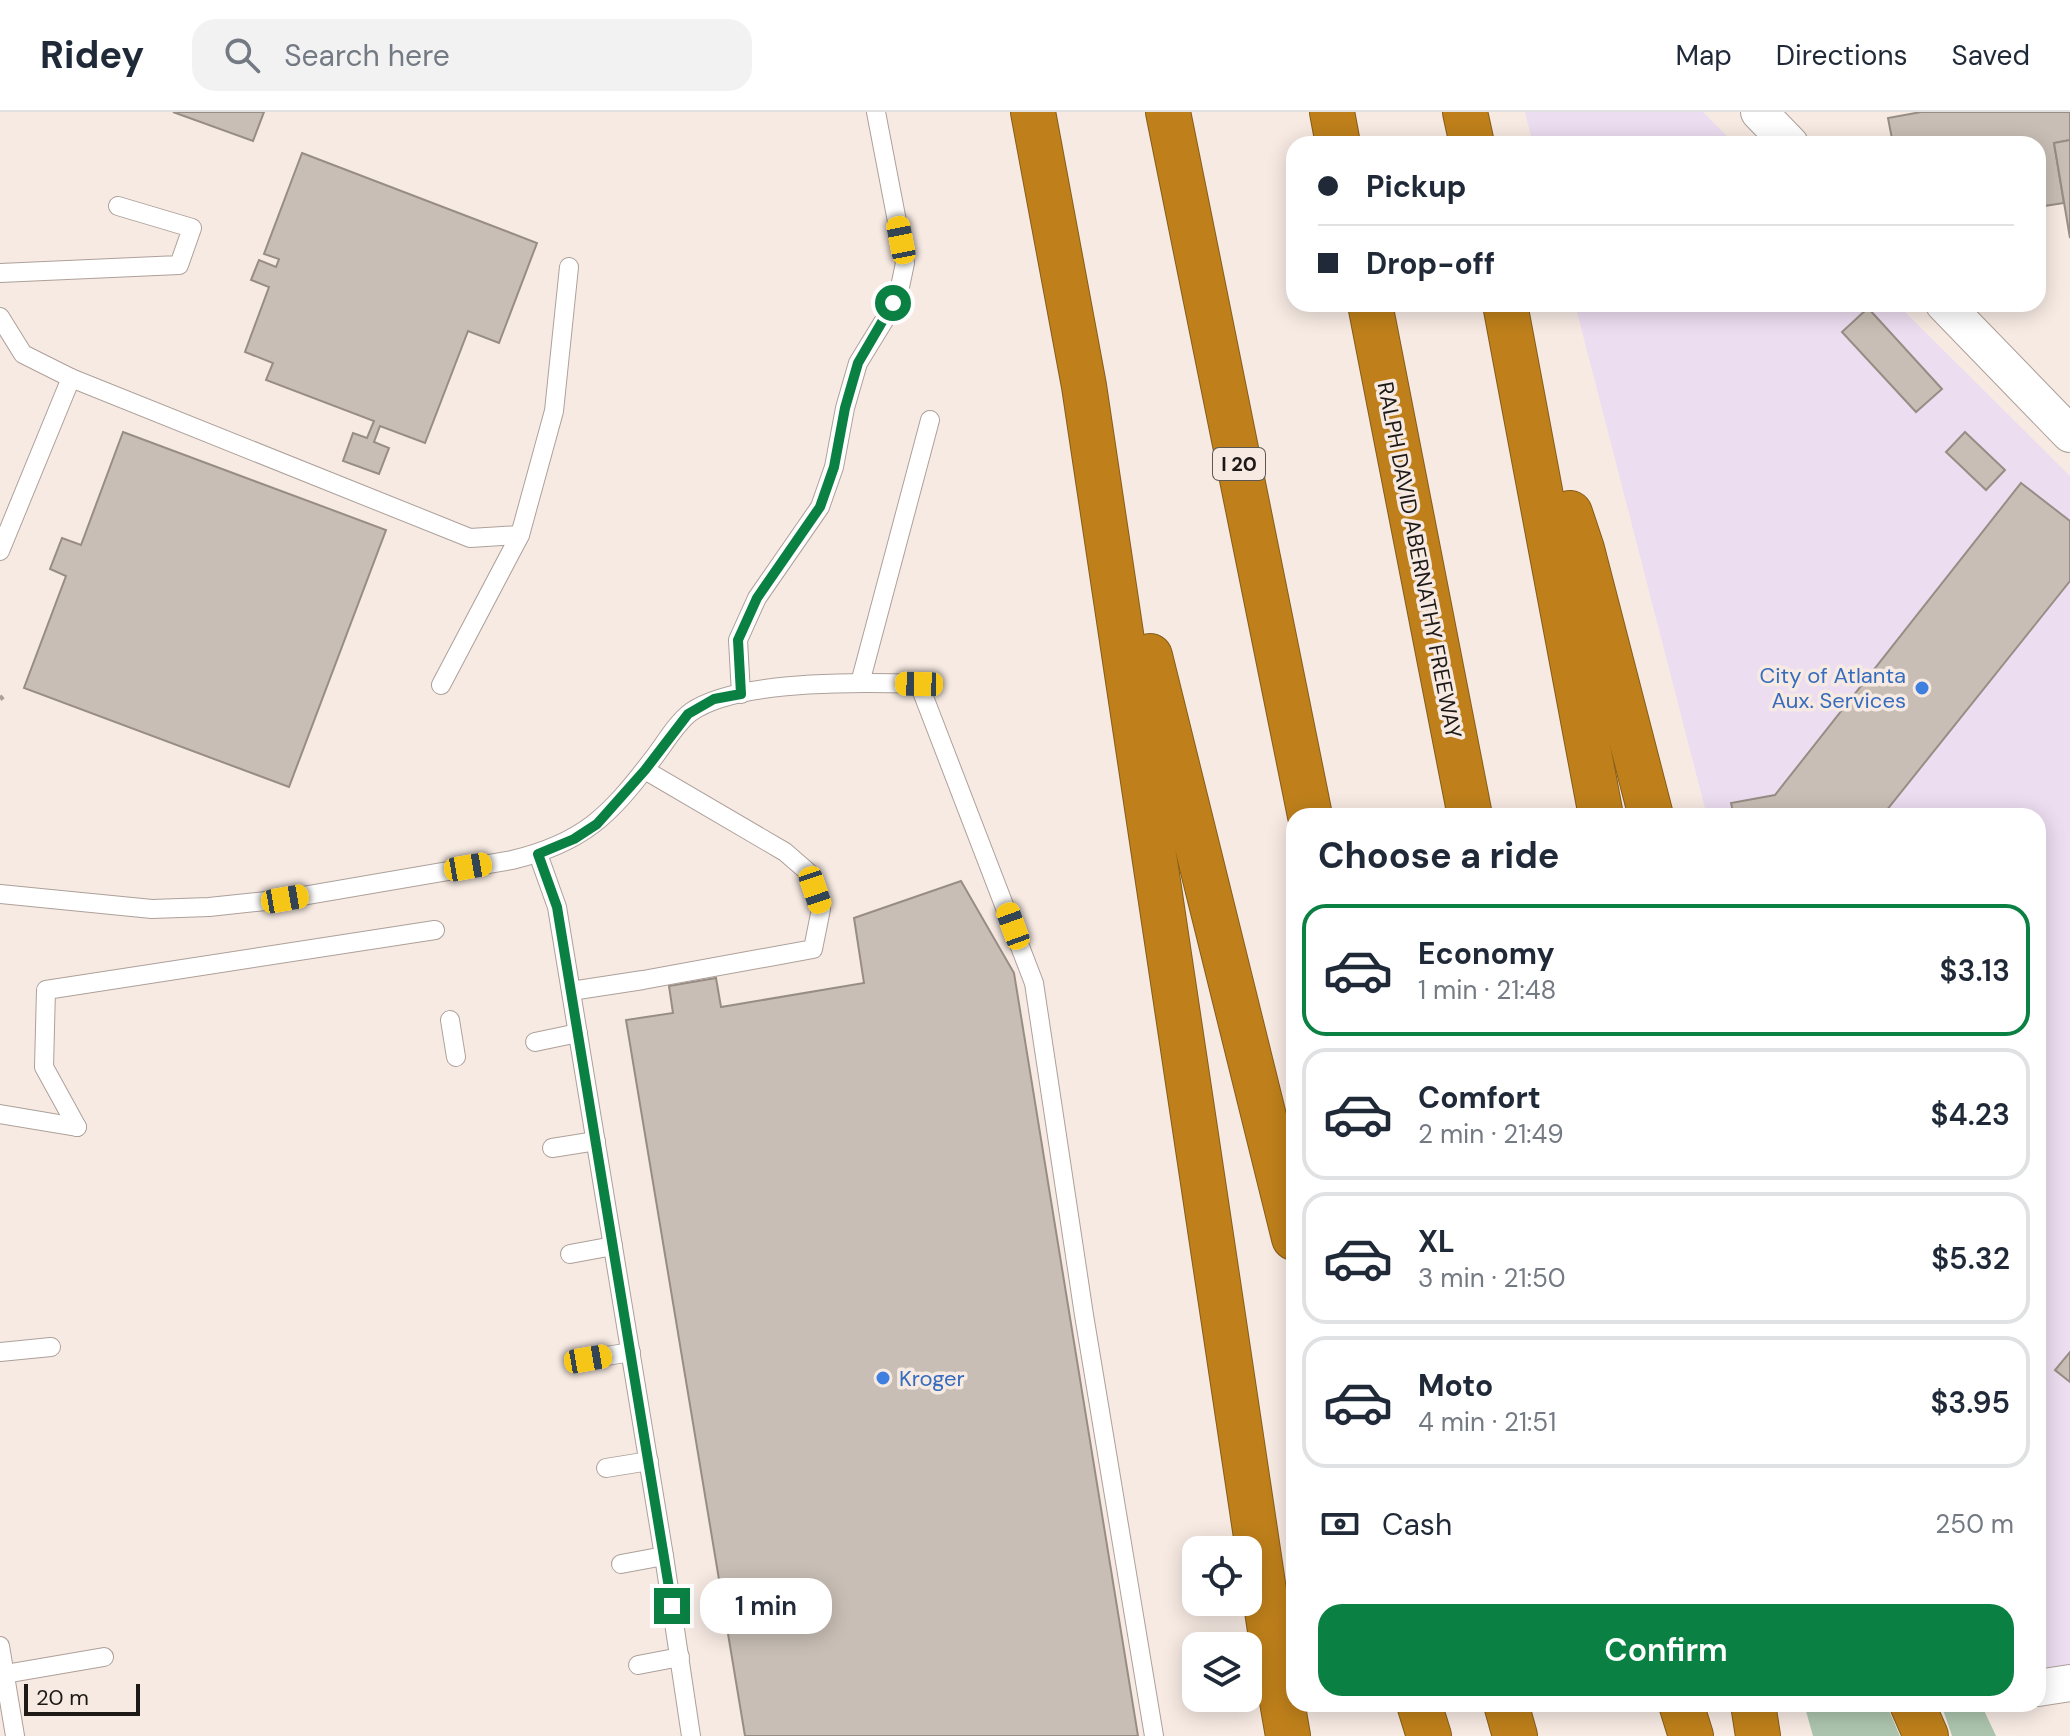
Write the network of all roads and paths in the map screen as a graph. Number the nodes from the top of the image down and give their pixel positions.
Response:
1 (876, 112) edge
2 (1033, 112) edge
3 (1168, 112) edge
4 (1332, 112) edge
5 (1465, 112) edge
6 (1759, 112) edge
7 (1336, 136) edge
8 (1470, 136) edge
9 (1782, 136) edge
10 (118, 206) dead end
11 (569, 267) dead end
12 (0, 273) edge
13 (1372, 312) edge
14 (1507, 312) edge
15 (1952, 312) edge
16 (0, 317) edge
17 (1517, 359) junction
18 (71, 378) junction
19 (1084, 386) junction
20 (930, 420) dead end
21 (2070, 434) edge
22 (520, 535) junction
23 (0, 551) edge
24 (860, 683) junction
25 (441, 685) dead end
26 (6, 694) dead end
27 (741, 694) junction
28 (0, 699) edge
29 (645, 770) junction
30 (1308, 808) edge
31 (1468, 808) edge
32 (1600, 808) edge
33 (1649, 808) edge
34 (538, 854) junction
35 (0, 894) edge
36 (435, 930) dead end
37 (571, 991) junction
38 (450, 1020) dead end
39 (578, 1033) junction
40 (535, 1042) dead end
41 (456, 1057) dead end
42 (0, 1114) edge
43 (596, 1141) junction
44 (552, 1148) dead end
45 (1286, 1206) edge
46 (613, 1246) junction
47 (570, 1254) dead end
48 (51, 1347) dead end
49 (0, 1352) edge
50 (631, 1352) junction
51 (588, 1359) dead end
52 (649, 1461) junction
53 (606, 1468) dead end
54 (664, 1556) junction
55 (621, 1564) dead end
56 (0, 1646) edge
57 (104, 1657) dead end
58 (680, 1657) junction
59 (638, 1665) dead end
60 (5, 1674) junction
61 (2070, 1683) edge
62 (2046, 1687) edge
63 (1422, 1712) edge
64 (1508, 1712) edge
65 (1684, 1712) edge
66 (1754, 1712) edge
67 (1916, 1712) edge
68 (15, 1736) edge
69 (691, 1736) edge
70 (1154, 1736) edge
71 (1288, 1736) edge
72 (1429, 1736) edge
73 (1515, 1736) edge
74 (1691, 1736) edge
75 (1758, 1736) edge
76 (1926, 1736) edge

1 - 27 lane
2 - 19 highway
3 - 30 highway, I 20
4 - 7 highway
5 - 8 highway
6 - 9 street
10 - 12 lane
11 - 22 lane
13 - 31 highway, RALPH DAVID ABERNATHY FREEWAY
14 - 17 highway
15 - 21 street
16 - 18 lane
17 - 32 highway
17 - 33 highway
18 - 22 lane
18 - 23 lane
19 - 45 highway
19 - 71 highway
20 - 24 lane
22 - 25 lane
24 - 27 lane
24 - 70 lane
26 - 28 path
27 - 29 lane
29 - 34 lane
29 - 37 lane
34 - 35 lane
34 - 37 lane
36 - 42 lane
37 - 39 lane
38 - 41 lane
39 - 40 lane
39 - 43 lane
43 - 44 lane
43 - 46 lane
46 - 47 lane
46 - 50 lane
48 - 49 lane
50 - 51 lane
50 - 52 lane
52 - 53 lane
52 - 54 lane
54 - 55 lane
54 - 58 lane
56 - 60 lane
57 - 60 lane
58 - 59 lane
58 - 69 lane
60 - 68 lane
61 - 62 street
63 - 72 highway
64 - 73 highway
65 - 74 highway
66 - 75 highway
67 - 76 highway

